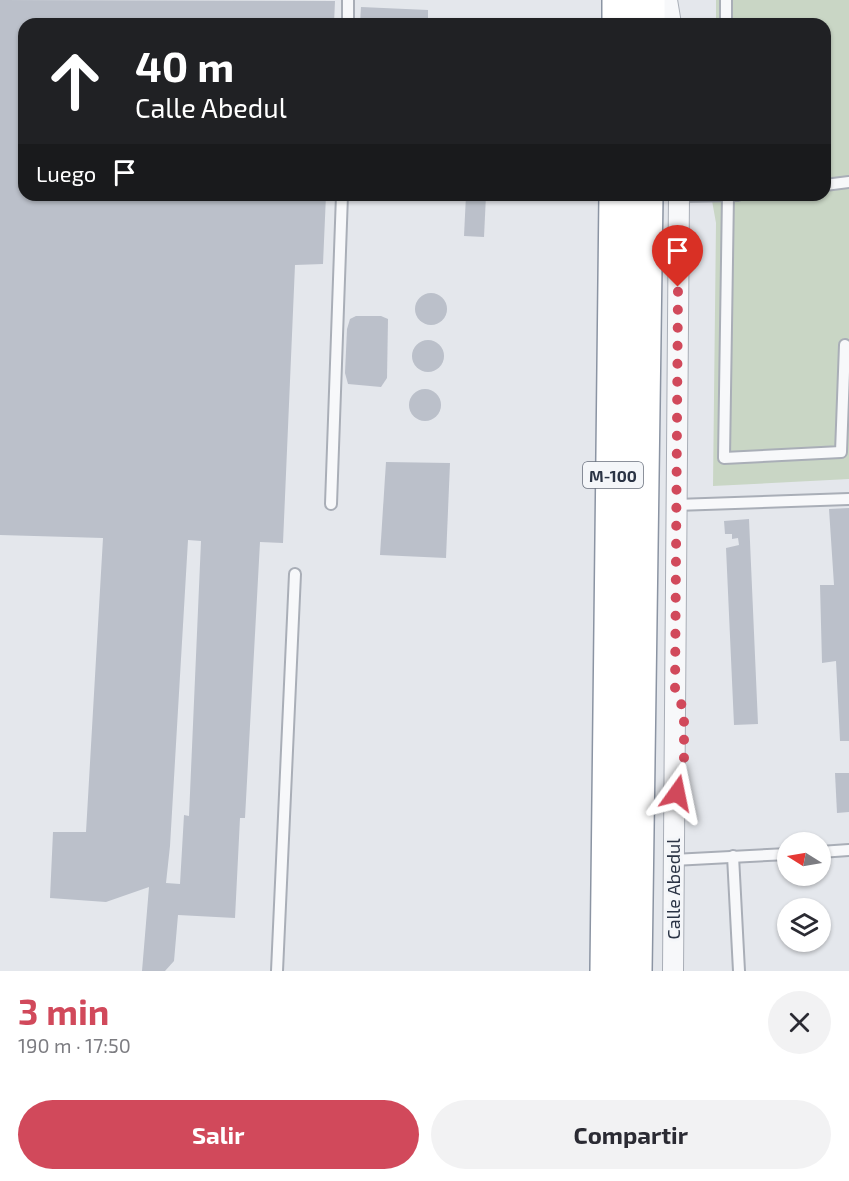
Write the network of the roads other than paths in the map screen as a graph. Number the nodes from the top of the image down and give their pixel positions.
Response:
1 (348, 0) edge
2 (619, 0) edge
3 (648, 0) edge
4 (667, 0) edge
5 (726, 0) edge
6 (348, 18) edge
7 (619, 18) edge
8 (648, 18) edge
9 (669, 18) edge
10 (726, 18) edge
11 (849, 182) edge
12 (831, 184) edge
13 (342, 201) edge
14 (616, 201) edge
15 (646, 201) edge
16 (679, 201) edge
17 (732, 201) edge
18 (845, 345) dead end
19 (849, 499) edge
20 (331, 504) dead end
21 (676, 505) junction
22 (295, 574) dead end
23 (849, 850) edge
24 (831, 851) edge
25 (777, 854) edge
26 (733, 856) junction
27 (673, 860) junction
28 (277, 971) edge
29 (607, 971) edge
30 (634, 971) edge
31 (673, 971) edge
32 (739, 971) edge

1 - 6 lane
2 - 7 highway
3 - 8 highway
4 - 9 street
5 - 10 lane
11 - 12 lane
13 - 20 lane
14 - 29 highway, M-100
15 - 30 highway, M-100
16 - 21 street, Calle Abedul
17 - 18 lane
19 - 21 lane
21 - 27 street, Calle Abedul
22 - 28 lane
23 - 24 lane
25 - 26 lane
26 - 27 lane
26 - 32 lane
27 - 31 street, Calle Abedul

